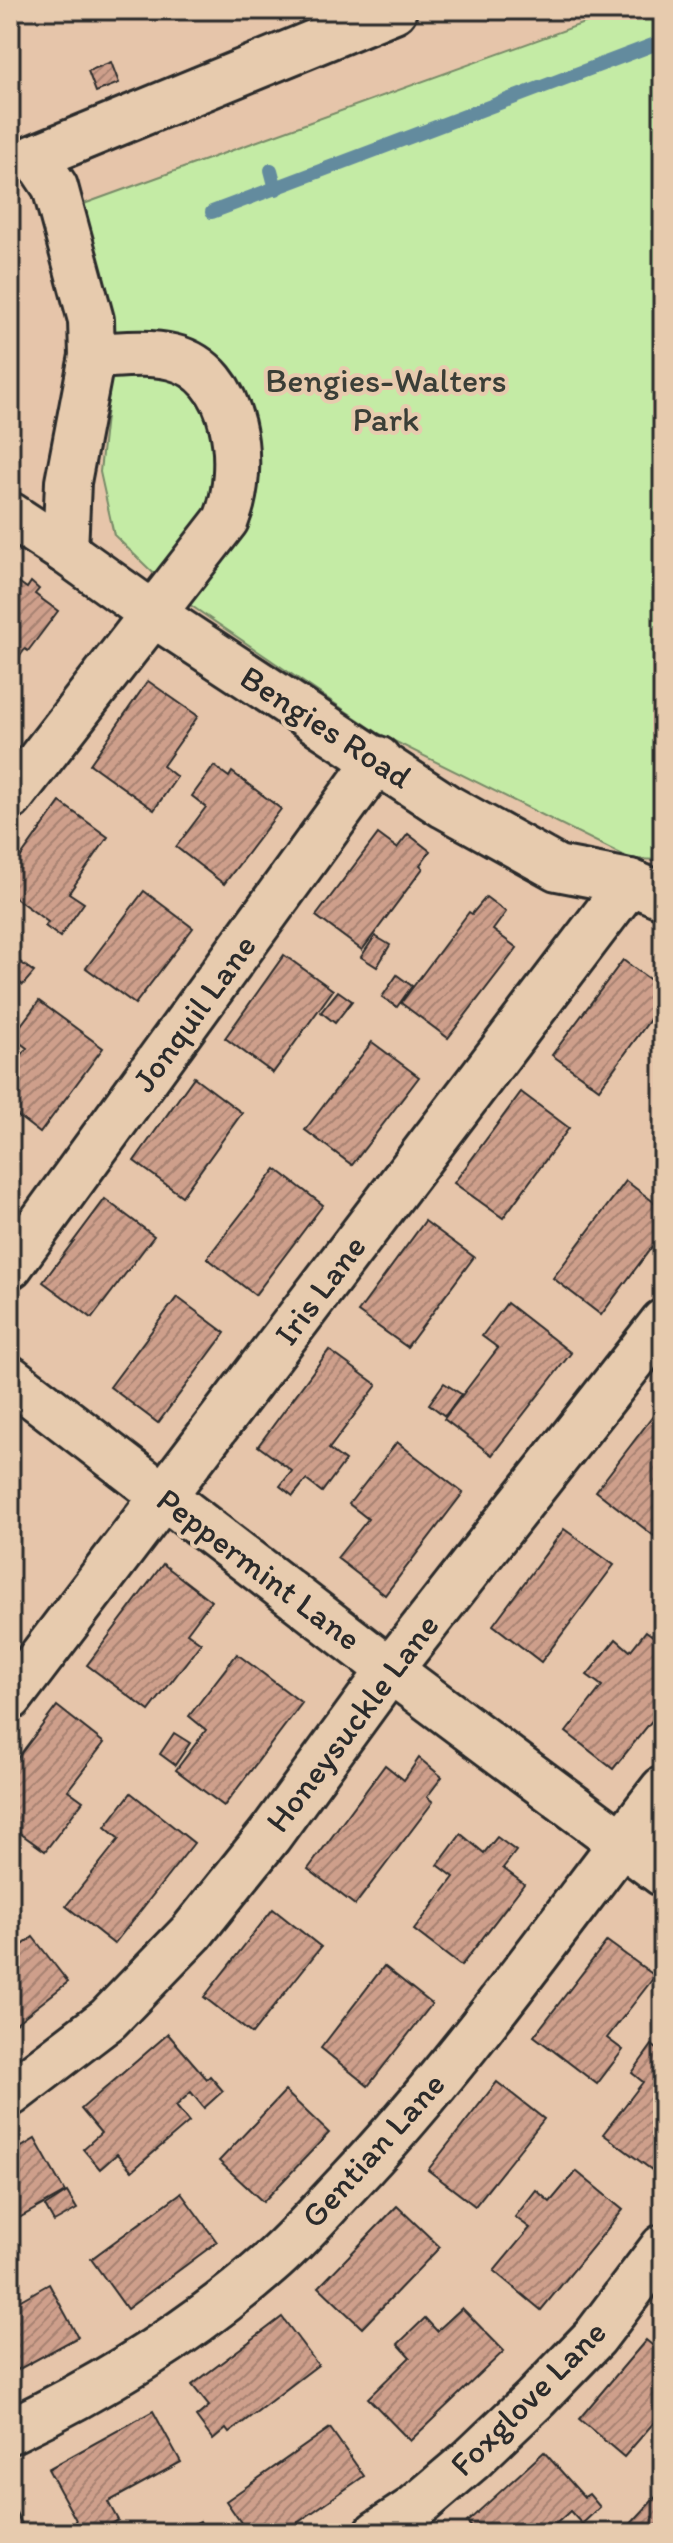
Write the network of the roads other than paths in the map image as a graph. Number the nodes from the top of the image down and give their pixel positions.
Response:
1 (394, 10) edge
2 (92, 356) junction
3 (10, 515) edge
4 (65, 551) junction
5 (153, 614) junction
6 (378, 759) junction
7 (10, 798) edge
8 (646, 889) edge
9 (10, 1266) edge
10 (663, 1322) edge
11 (10, 1378) edge
12 (163, 1496) junction
13 (390, 1670) junction
14 (10, 1698) edge
15 (663, 1789) edge
16 (620, 1843) junction
17 (663, 1874) edge
18 (10, 2094) edge
19 (663, 2247) edge
20 (10, 2431) edge
21 (377, 2533) edge

1 - 2 street
2 - 4 street
2 - 5 street
3 - 4 street, Bengies Road
4 - 5 street, Bengies Road
5 - 6 street, Bengies Road
5 - 7 street
6 - 8 street, Bengies Road
6 - 9 street, Jonquil Lane
8 - 12 street, Iris Lane
10 - 13 street, Honeysuckle Lane
11 - 12 street, Peppermint Lane
12 - 13 street, Peppermint Lane
12 - 14 street, Iris Lane
13 - 16 street, Peppermint Lane
13 - 18 street, Honeysuckle Lane
15 - 16 street, Gentian Lane
16 - 17 street, Peppermint Lane
16 - 20 street, Gentian Lane
19 - 21 street, Foxglove Lane

